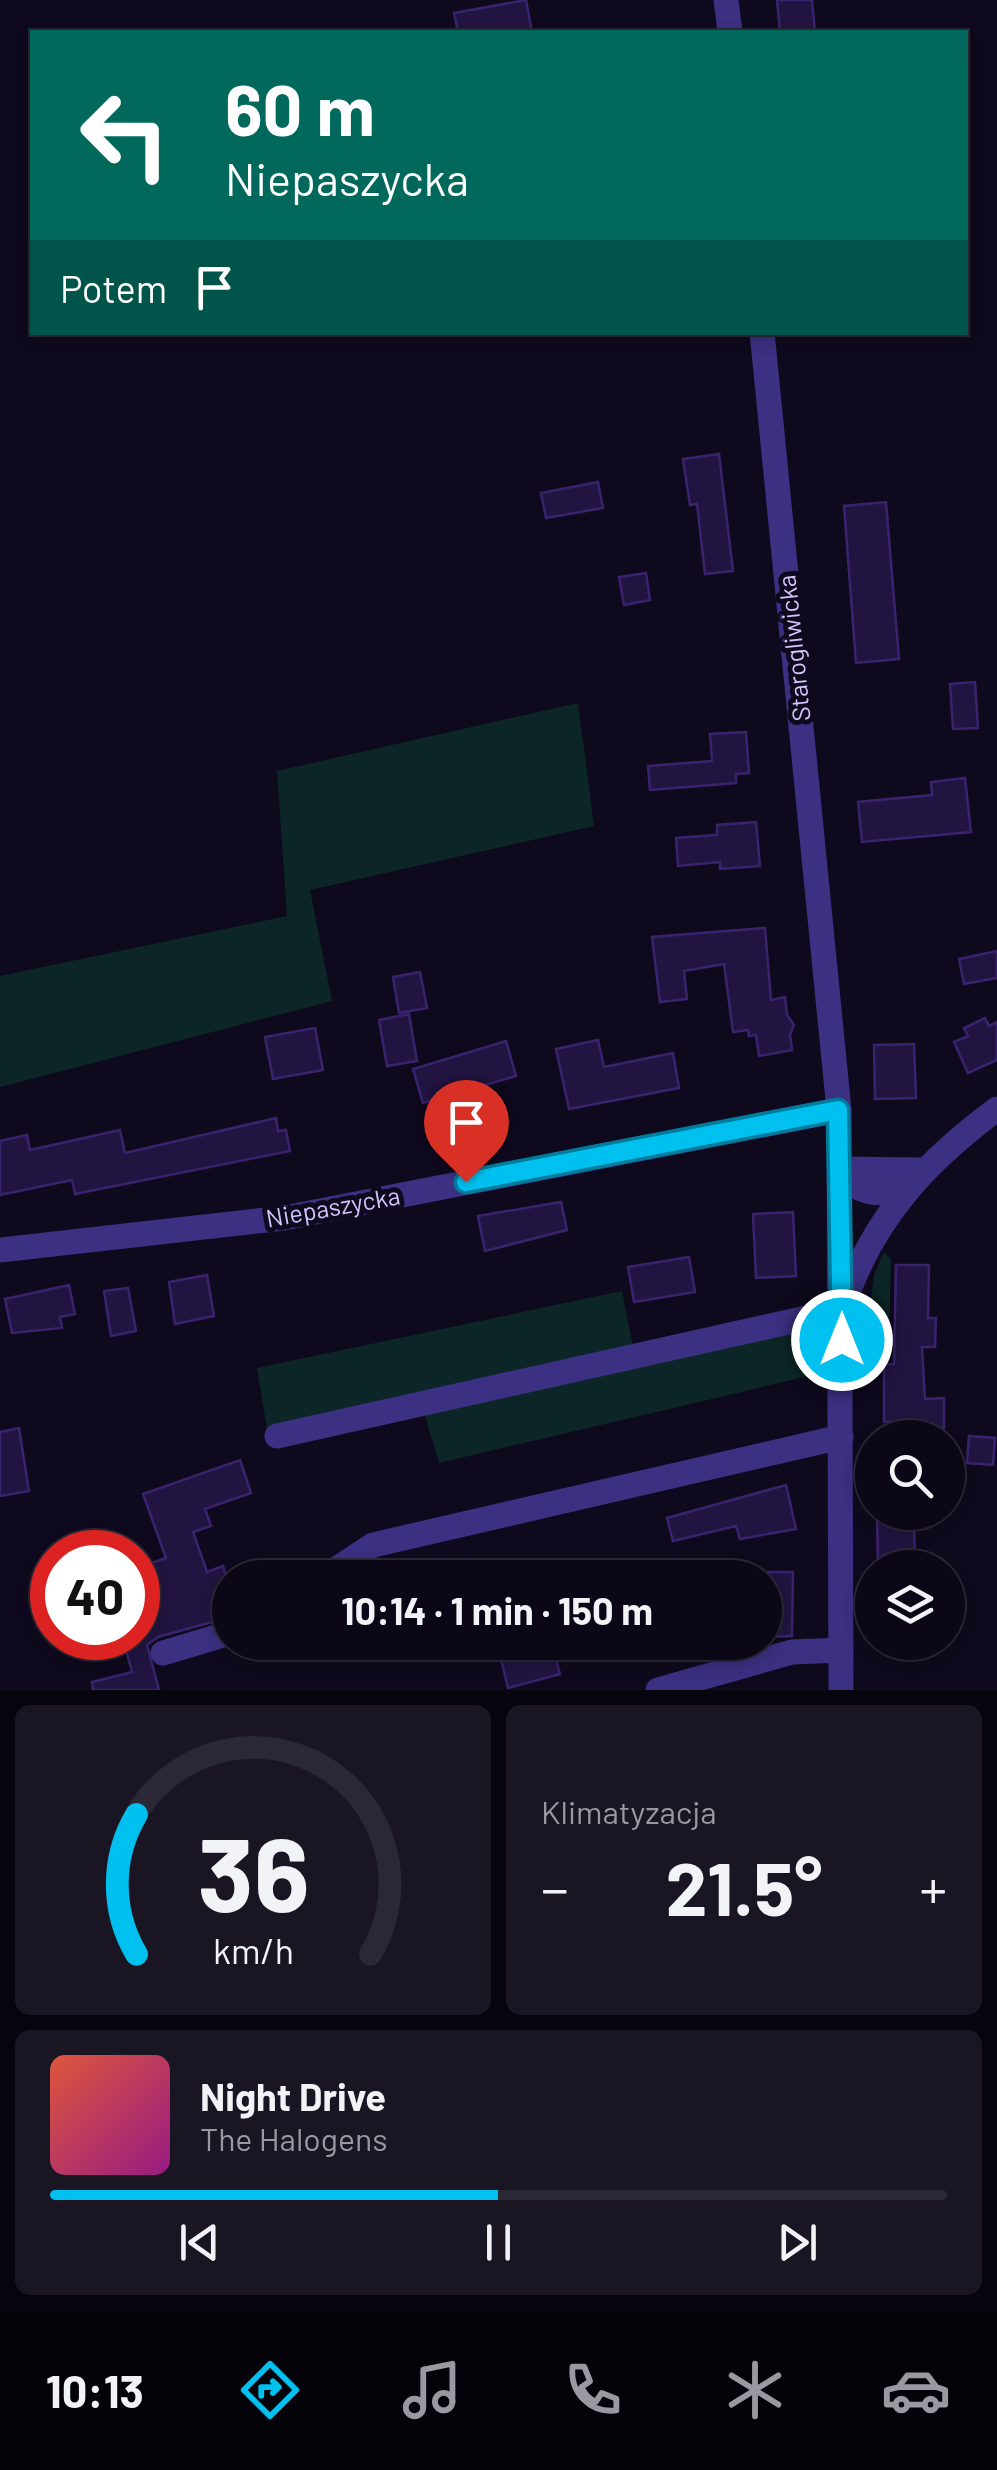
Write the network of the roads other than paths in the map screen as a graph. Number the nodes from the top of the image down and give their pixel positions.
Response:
1 (726, 0) edge
2 (730, 30) edge
3 (762, 335) edge
4 (838, 1110) junction
5 (997, 1110) edge
6 (841, 1172) junction
7 (916, 1178) junction
8 (0, 1250) edge
9 (842, 1310) junction
10 (277, 1436) dead end
11 (841, 1437) junction
12 (349, 1560) edge
13 (212, 1639) edge
14 (841, 1650) junction
15 (163, 1654) dead end
16 (658, 1690) edge
17 (841, 1690) edge

1 - 2 street
3 - 4 street, Starogliwicka
4 - 6 street, Starogliwicka
4 - 8 street, Niepaszycka
5 - 7 street
6 - 7 street
6 - 9 street, Starogliwicka
7 - 9 street
9 - 10 street
9 - 11 street, Starogliwicka
11 - 12 street
11 - 14 street, Starogliwicka
13 - 15 street
14 - 16 street
14 - 17 street, Starogliwicka

